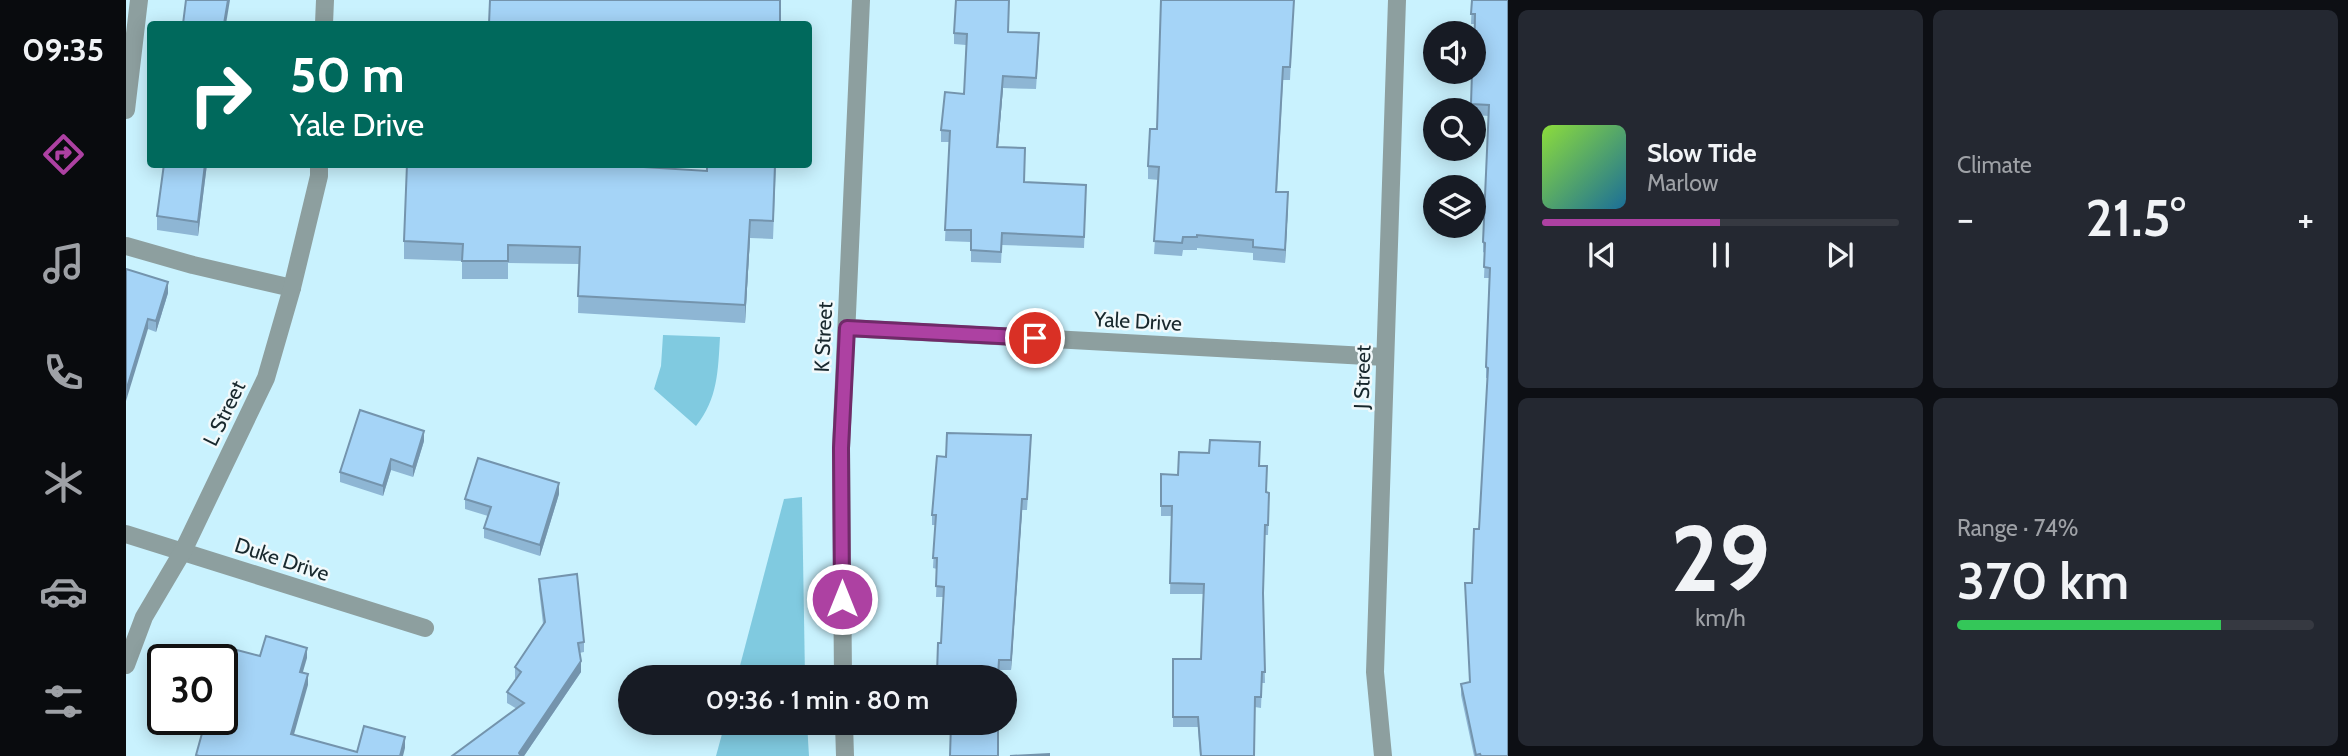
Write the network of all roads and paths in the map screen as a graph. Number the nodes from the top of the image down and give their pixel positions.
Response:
1 (139, 0) edge
2 (324, 0) edge
3 (861, 0) edge
4 (1397, 0) edge
5 (324, 21) edge
6 (126, 104) edge
7 (319, 168) edge
8 (126, 246) edge
9 (292, 288) junction
10 (847, 328) junction
11 (1385, 356) junction
12 (126, 534) edge
13 (183, 551) junction
14 (425, 628) dead end
15 (843, 665) edge
16 (126, 666) edge
17 (844, 735) edge
18 (845, 756) edge
19 (1383, 756) edge

1 - 6 street
2 - 5 street
3 - 10 street, K Street
4 - 11 street, J Street
7 - 9 street, L Street
8 - 9 street
9 - 13 street, L Street
10 - 11 street, Yale Drive
10 - 15 street, K Street
11 - 19 street, J Street
12 - 13 street, Duke Drive
13 - 14 street, Duke Drive
13 - 16 street, L Street
17 - 18 street

